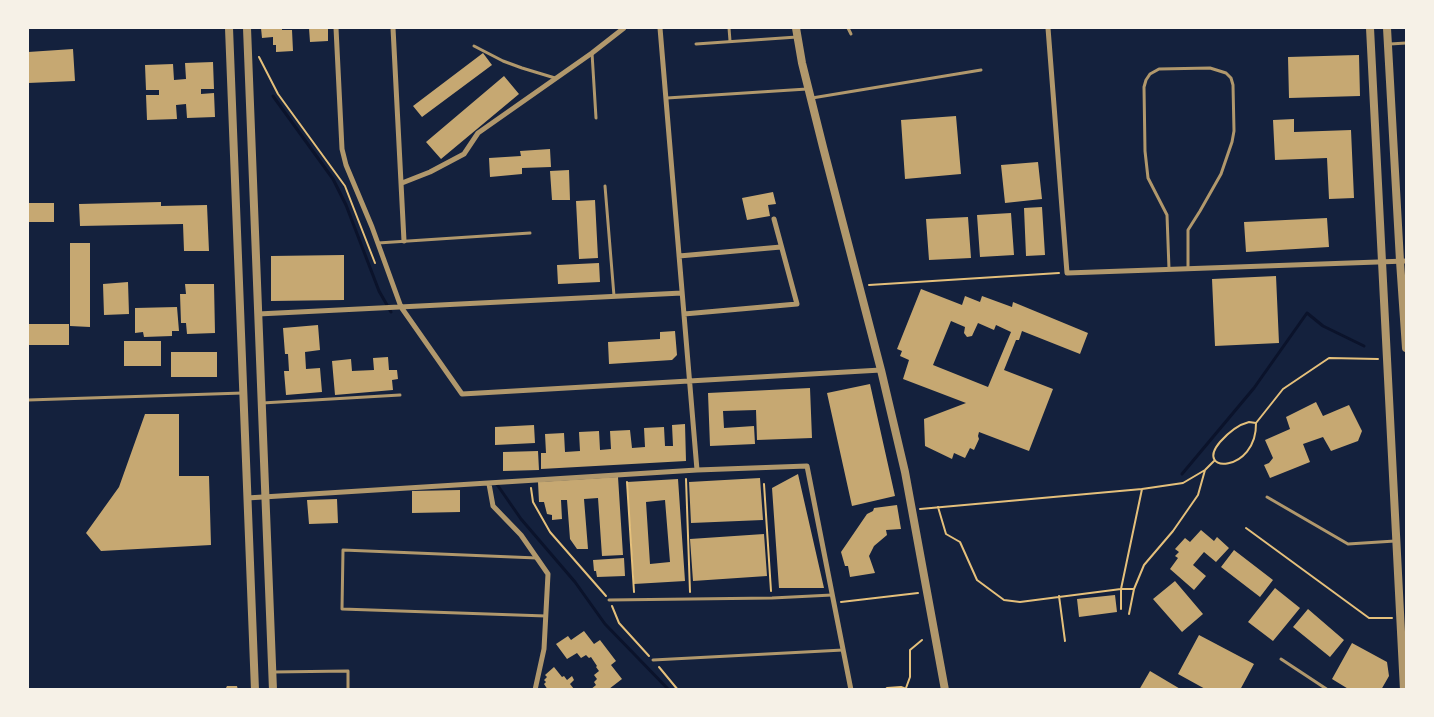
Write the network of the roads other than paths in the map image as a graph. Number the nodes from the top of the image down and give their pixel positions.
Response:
1 (229, 28) edge
2 (247, 28) edge
3 (336, 28) edge
4 (393, 28) edge
5 (624, 28) edge
6 (660, 28) edge
7 (729, 28) edge
8 (796, 28) edge
9 (848, 28) edge
10 (1048, 28) edge
11 (1370, 28) edge
12 (1387, 28) edge
13 (851, 34) dead end
14 (798, 36) junction
15 (730, 41) junction
16 (1406, 43) edge
17 (696, 44) dead end
18 (1388, 44) junction
19 (474, 46) dead end
20 (592, 53) junction
21 (981, 70) dead end
22 (556, 78) junction
23 (809, 89) junction
24 (666, 98) junction
25 (811, 98) junction
26 (596, 118) dead end
27 (402, 183) junction
28 (605, 186) dead end
29 (774, 219) dead end
30 (530, 233) dead end
31 (404, 241) junction
32 (378, 243) junction
33 (781, 247) junction
34 (679, 256) junction
35 (1381, 261) junction
36 (1403, 261) edge
37 (1188, 268) junction
38 (1168, 269) junction
39 (682, 293) junction
40 (614, 297) junction
41 (398, 307) junction
42 (258, 314) junction
43 (684, 314) junction
44 (1406, 343) edge
45 (1406, 348) edge
46 (881, 370) junction
47 (690, 381) junction
48 (243, 393) junction
49 (400, 395) dead end
50 (28, 400) edge
51 (262, 403) junction
52 (697, 470) junction
53 (491, 484) junction
54 (1267, 497) dead end
55 (247, 498) junction
56 (265, 498) junction
57 (1396, 540) junction
58 (538, 558) junction
59 (833, 595) junction
60 (609, 600) road end
61 (546, 616) junction
62 (1404, 641) edge
63 (843, 650) junction
64 (1281, 659) dead end
65 (652, 660) road end
66 (272, 672) junction
67 (254, 690) edge
68 (273, 690) edge
69 (348, 690) edge
70 (535, 690) edge
71 (851, 690) edge
72 (945, 690) edge
73 (1328, 690) edge
74 (1404, 690) edge

1 - 48 street
2 - 42 street
3 - 32 street
4 - 27 street
5 - 20 street
6 - 24 street
7 - 15 lane
8 - 14 street
9 - 13 lane
10 - 38 street
11 - 35 street
12 - 18 street
14 - 15 lane
14 - 23 street
15 - 17 lane
16 - 18 lane
18 - 36 street
19 - 22 lane
20 - 22 street
20 - 26 lane
21 - 25 lane
22 - 27 street
23 - 24 lane
23 - 25 street
24 - 34 street
25 - 46 street
27 - 31 street
28 - 40 lane
29 - 33 street
30 - 31 lane
31 - 32 lane
32 - 41 street
33 - 34 street
33 - 43 street
34 - 39 street
35 - 36 street
35 - 37 street
35 - 57 street
36 - 44 street
37 - 38 street
37 - 38 lane
39 - 40 street
39 - 43 street
40 - 41 street
41 - 42 street
41 - 47 street
42 - 51 street
43 - 47 street
44 - 45 street
46 - 47 street
46 - 72 street
47 - 52 street
48 - 50 lane
48 - 55 street
49 - 51 lane
51 - 56 street
52 - 53 street
52 - 59 street
53 - 56 street
53 - 58 street
54 - 57 lane
55 - 56 street
55 - 67 street
56 - 66 street
57 - 62 street
58 - 61 street
58 - 61 lane
59 - 60 lane
59 - 63 street
61 - 70 street
62 - 74 street
63 - 65 lane
63 - 71 street
64 - 73 lane
66 - 68 street
66 - 69 lane

